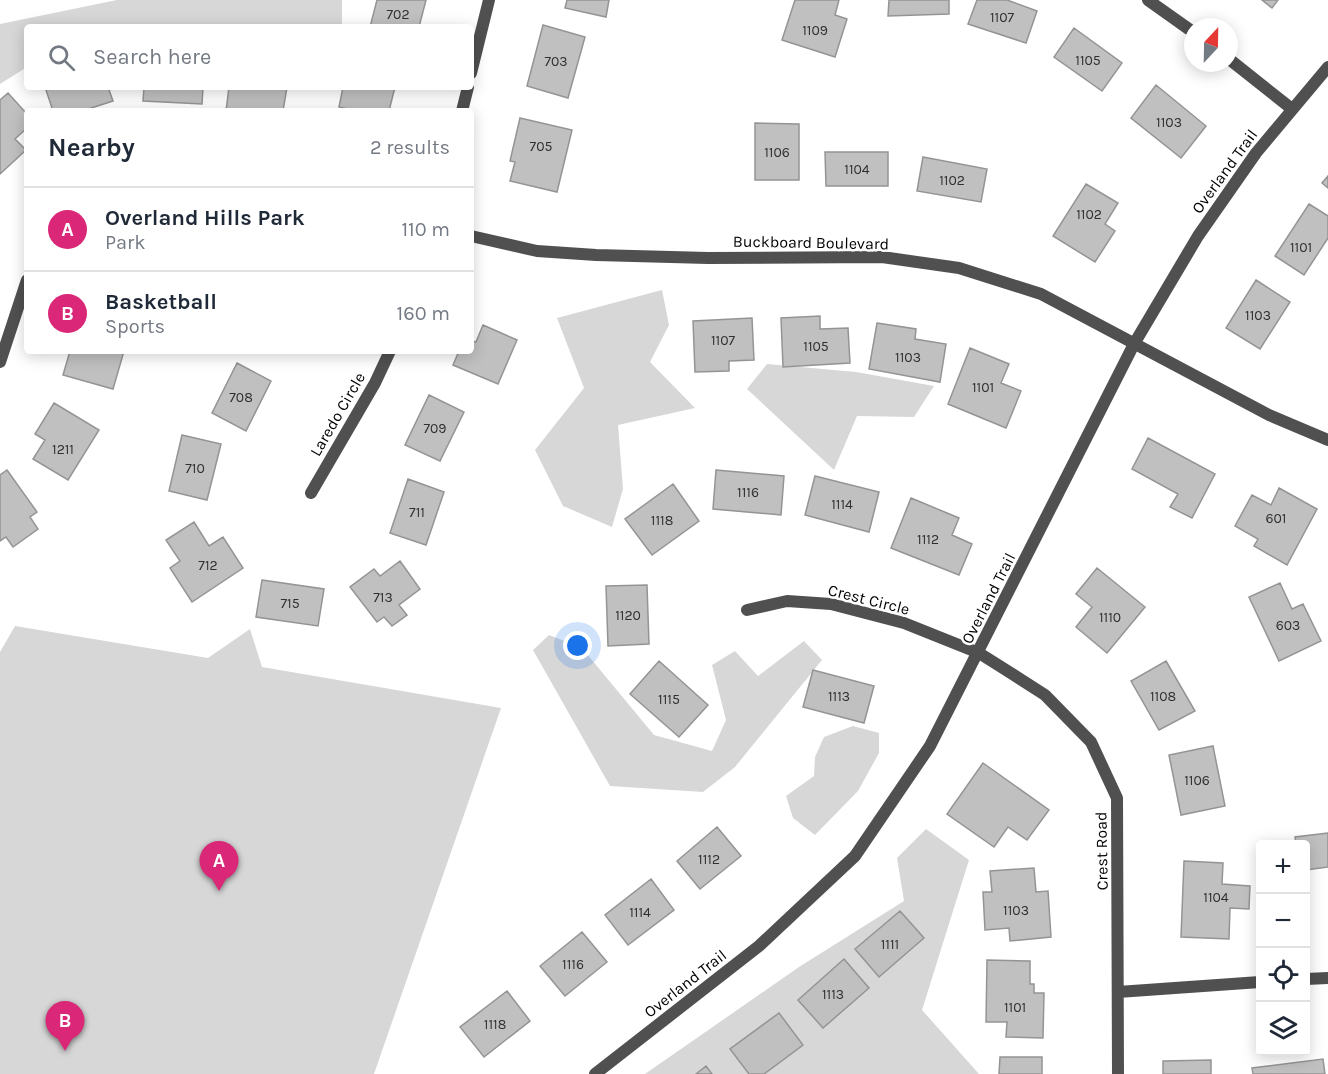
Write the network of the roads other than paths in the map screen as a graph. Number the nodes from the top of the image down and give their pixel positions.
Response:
1 (489, 0) edge
2 (1148, 0) edge
3 (1184, 26) edge
4 (474, 61) edge
5 (1238, 66) edge
6 (1328, 67) edge
7 (467, 90) edge
8 (463, 108) edge
9 (1292, 109) junction
10 (474, 237) edge
11 (24, 289) edge
12 (1134, 344) junction
13 (389, 354) edge
14 (0, 362) edge
15 (1328, 440) edge
16 (311, 493) dead end
17 (747, 610) dead end
18 (979, 653) junction
19 (1328, 978) edge
20 (1310, 979) edge
21 (1256, 982) edge
22 (1118, 992) junction
23 (595, 1074) edge
24 (1118, 1074) edge

1 - 4 street
2 - 3 street
5 - 9 street
6 - 9 street, Overland Trail
7 - 8 street
9 - 12 street, Overland Trail
10 - 12 street, Buckboard Boulevard
11 - 14 street
12 - 15 street, Buckboard Boulevard
12 - 18 street, Overland Trail
13 - 16 street, Laredo Circle
17 - 18 street, Crest Circle
18 - 22 street, Crest Road
18 - 23 street, Overland Trail
19 - 20 street
21 - 22 street
22 - 24 street, Crest Road

